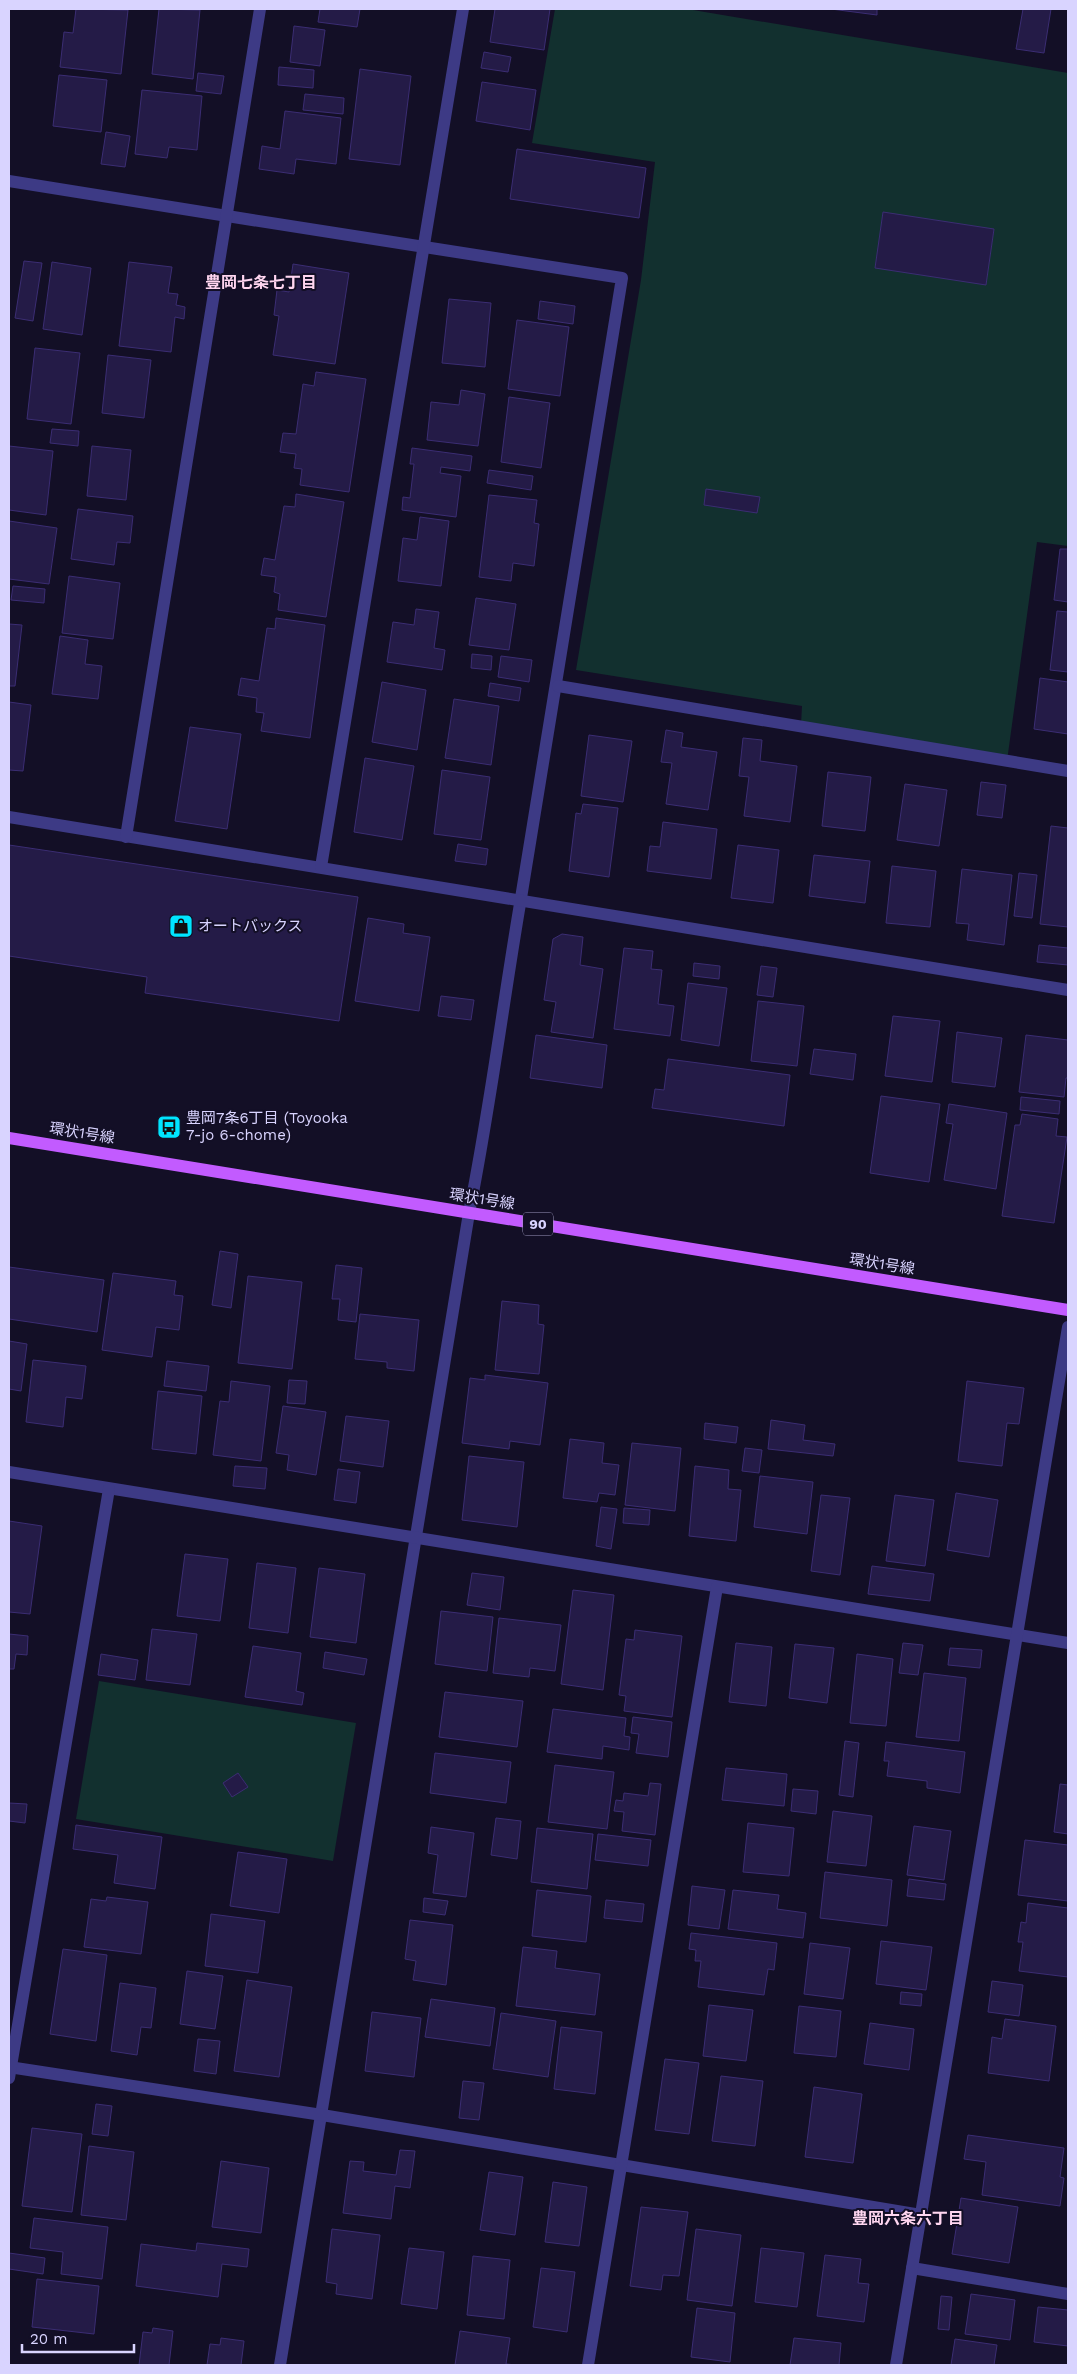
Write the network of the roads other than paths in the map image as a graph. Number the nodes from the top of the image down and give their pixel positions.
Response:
1 (260, 9) edge
2 (463, 9) edge
3 (9, 181) edge
4 (226, 217) junction
5 (424, 246) junction
6 (558, 686) junction
7 (1068, 771) edge
8 (9, 817) edge
9 (126, 838) junction
10 (321, 867) junction
11 (520, 900) junction
12 (1068, 990) edge
13 (9, 1138) edge
14 (469, 1213) junction
15 (1068, 1310) edge
16 (1068, 1327) edge
17 (9, 1472) edge
18 (109, 1489) junction
19 (415, 1537) junction
20 (717, 1586) junction
21 (1018, 1635) junction
22 (1068, 1643) edge
23 (9, 2071) edge
24 (322, 2115) junction
25 (620, 2165) junction
26 (921, 2215) junction
27 (912, 2268) junction
28 (1068, 2294) edge
29 (280, 2365) edge
30 (588, 2365) edge
31 (896, 2365) edge

1 - 4 street
2 - 5 street
3 - 4 street
4 - 5 street
4 - 9 street
5 - 6 street
5 - 10 street
6 - 7 street
6 - 11 street
8 - 9 street
9 - 10 street
10 - 11 street
11 - 12 street
11 - 14 street
13 - 14 main road, 環状1号線 / 90
14 - 15 main road, 環状1号線 / 90
14 - 19 street
16 - 21 street
17 - 18 street
18 - 19 street
18 - 23 street
19 - 20 street
19 - 24 street
20 - 21 street
20 - 25 street
21 - 22 street
21 - 26 street
23 - 24 street
24 - 25 street
24 - 29 street
25 - 26 street
25 - 30 street
26 - 27 street
27 - 28 street
27 - 31 street

